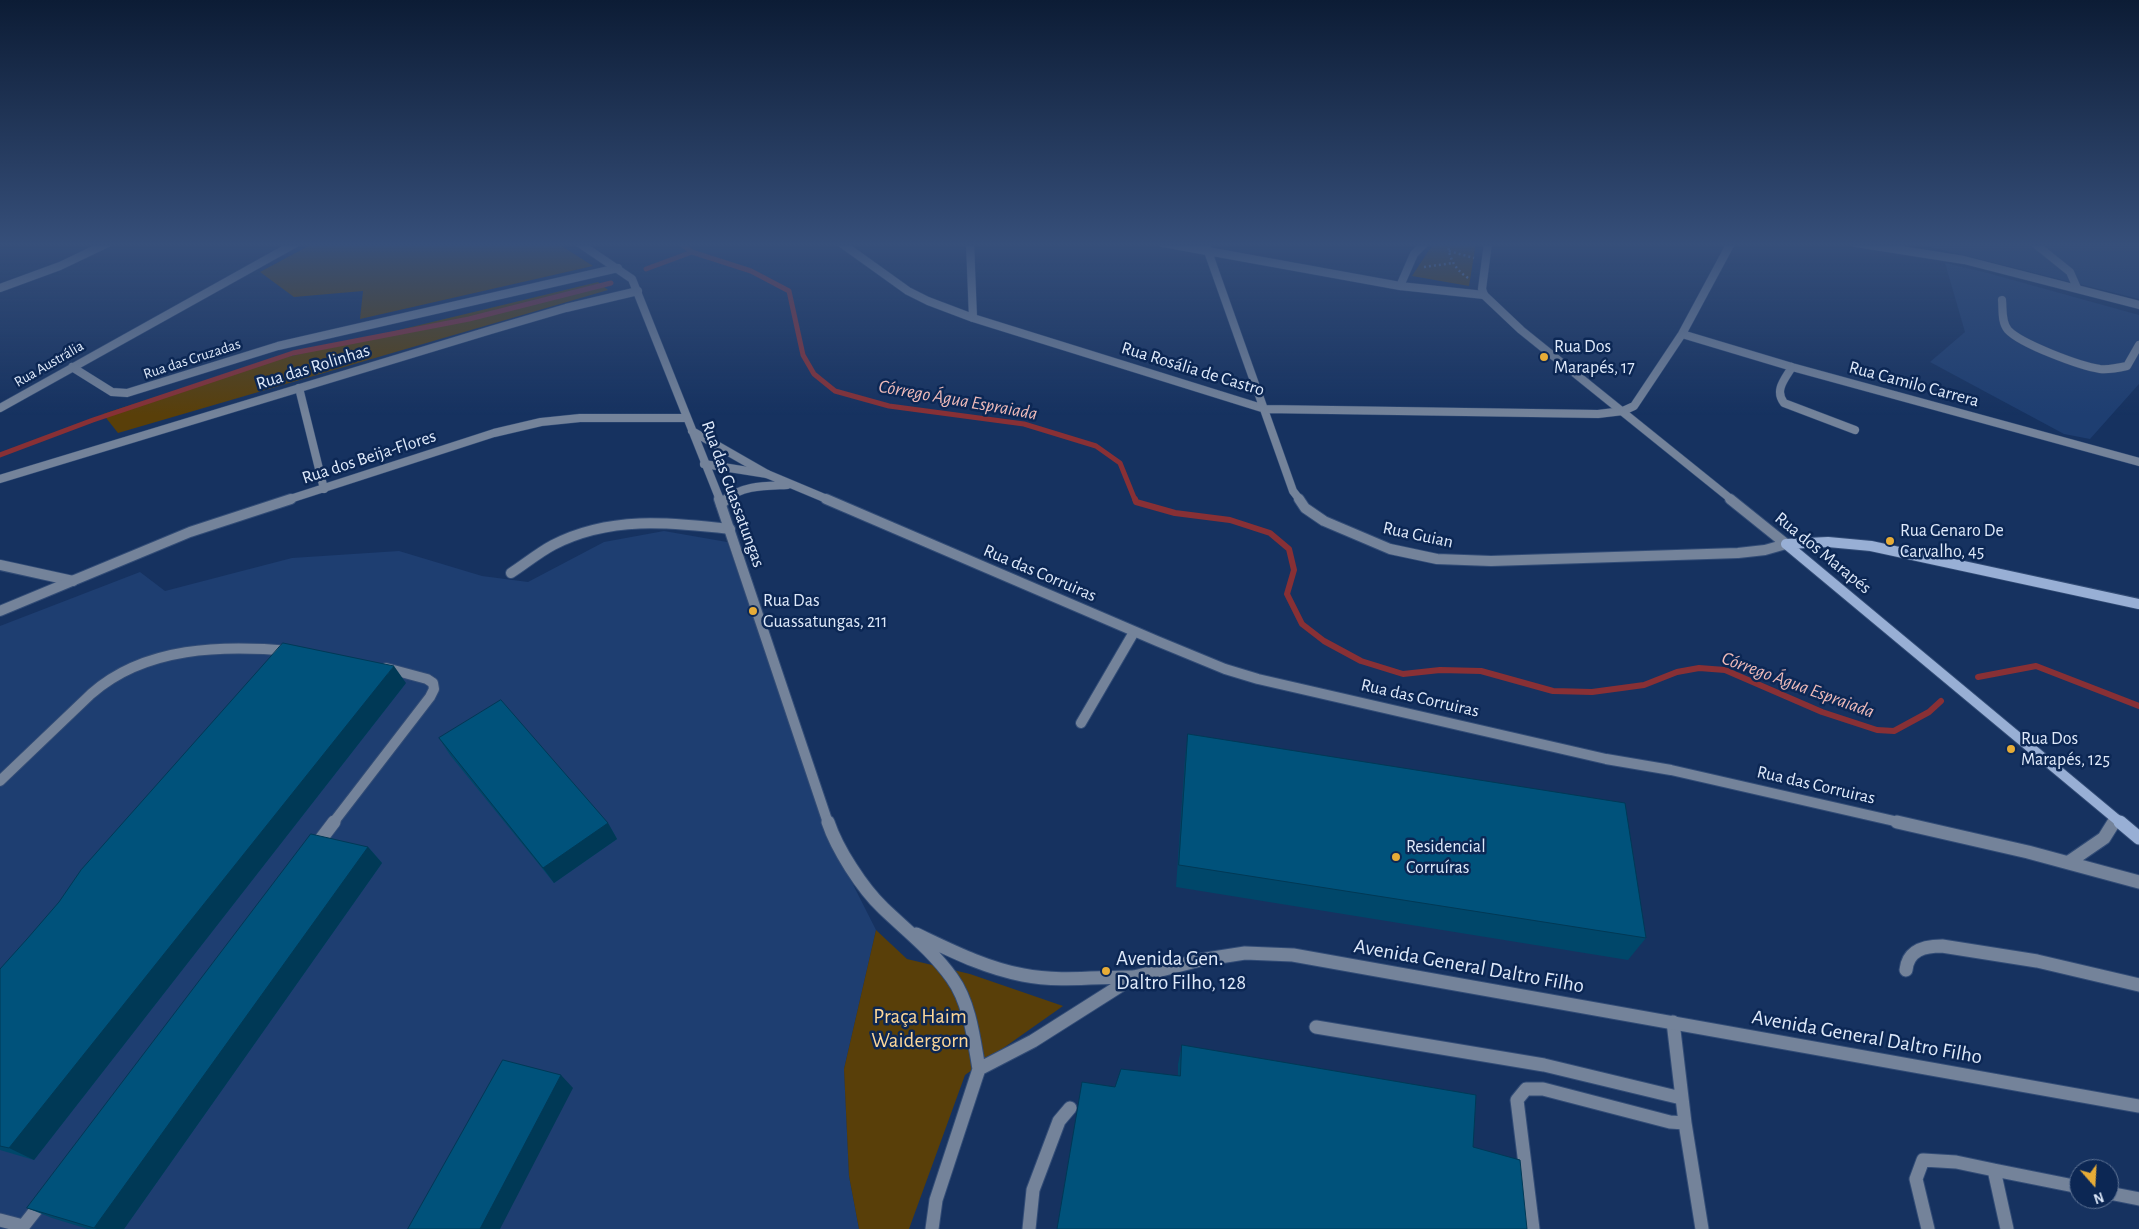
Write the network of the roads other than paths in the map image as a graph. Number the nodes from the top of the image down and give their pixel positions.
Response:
1 (192, 300) edge
2 (477, 300) edge
3 (598, 300) edge
4 (642, 300) edge
5 (925, 300) edge
6 (972, 300) edge
7 (1225, 300) edge
8 (1491, 300) edge
9 (1700, 300) edge
10 (2002, 300) dead end
11 (2122, 300) edge
12 (2139, 305) edge
13 (973, 318) junction
14 (1682, 334) junction
15 (2139, 345) edge
16 (72, 367) junction
17 (1792, 367) junction
18 (299, 388) junction
19 (0, 408) edge
20 (1265, 409) junction
21 (1623, 412) junction
22 (686, 418) junction
23 (1855, 430) dead end
24 (692, 431) junction
25 (2139, 462) edge
26 (704, 464) junction
27 (767, 474) junction
28 (0, 479) edge
29 (790, 485) junction
30 (324, 489) junction
31 (721, 504) junction
32 (730, 529) junction
33 (1786, 544) junction
34 (0, 565) edge
35 (511, 573) dead end
36 (73, 581) junction
37 (2139, 604) edge
38 (0, 611) edge
39 (1134, 632) junction
40 (288, 650) junction
41 (307, 653) edge
42 (371, 664) edge
43 (275, 665) edge
44 (1081, 723) dead end
45 (0, 781) edge
46 (2116, 818) junction
47 (2139, 838) edge
48 (309, 855) edge
49 (2069, 862) junction
50 (2139, 882) edge
51 (910, 932) junction
52 (1906, 970) dead end
53 (1134, 977) junction
54 (2139, 985) edge
55 (1673, 1022) junction
56 (1316, 1027) dead end
57 (979, 1069) junction
58 (1681, 1098) junction
59 (2139, 1106) edge
60 (1070, 1108) dead end
61 (1685, 1123) junction
62 (1994, 1170) junction
63 (2069, 1185) edge
64 (48, 1195) edge
65 (2119, 1195) edge
66 (2139, 1199) edge
67 (0, 1220) edge
68 (22, 1228) edge
69 (932, 1229) edge
70 (1029, 1229) edge
71 (1533, 1229) edge
72 (1702, 1229) edge
73 (1928, 1229) edge
74 (2007, 1229) edge

1 - 16 street, Rua Austrália
2 - 16 street, Rua das Cruzadas
3 - 18 street, Rua das Rolinhas
4 - 22 street, Rua das Guassatungas
5 - 13 street, Rua Rosália de Castro
6 - 13 street
7 - 20 street, Rua Guian
8 - 21 street, Rua dos Marapés
9 - 14 street
10 - 15 street
11 - 12 street
13 - 20 street, Rua Rosália de Castro
14 - 17 street, Rua Camilo Carrera
14 - 21 street
16 - 19 street, Rua Austrália
17 - 23 street
17 - 25 street, Rua Camilo Carrera
18 - 28 street, Rua das Rolinhas
18 - 30 street
20 - 21 street, Rua Rosália de Castro
20 - 33 street, Rua Guian
21 - 33 street, Rua dos Marapés
22 - 24 street, Rua das Guassatungas
22 - 30 street, Rua dos Beija-Flores
24 - 26 street, Rua das Guassatungas
24 - 27 street
26 - 27 street, Rua das Corruiras
26 - 31 street, Rua das Guassatungas
27 - 29 street, Rua das Corruiras
29 - 31 street, Rua das Corruiras
29 - 39 street, Rua das Corruiras
30 - 36 street, Rua dos Beija-Flores
31 - 32 street, Rua das Guassatungas
32 - 35 street
32 - 51 street, Rua das Guassatungas
33 - 37 main road
33 - 46 main road, Rua dos Marapés
34 - 36 street
36 - 38 street, Rua dos Beija-Flores
39 - 44 street
39 - 49 street, Rua das Corruiras
40 - 41 street
40 - 43 street
40 - 45 street
42 - 48 street
46 - 47 main road, Rua dos Marapés
46 - 49 street
49 - 50 street, Rua das Corruiras
51 - 53 street
51 - 57 street
52 - 54 street
53 - 55 street, Avenida General Daltro Filho
53 - 57 street, Avenida General Daltro Filho
55 - 58 street
55 - 59 street, Avenida General Daltro Filho
56 - 58 street
57 - 69 street
58 - 61 street
60 - 70 street
61 - 71 street
61 - 72 street
62 - 63 street
62 - 73 street
62 - 74 street
64 - 68 street
65 - 66 street
67 - 68 street

